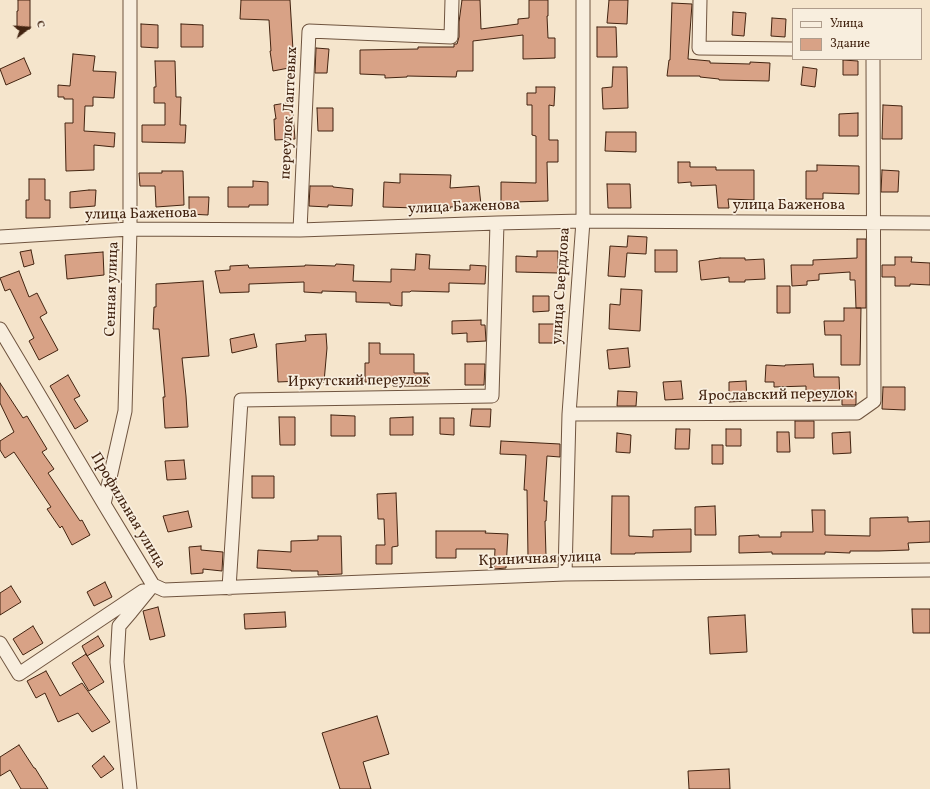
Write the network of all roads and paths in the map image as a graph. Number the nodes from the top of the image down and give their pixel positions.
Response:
1 (130, 0) edge
2 (452, 0) edge
3 (583, 0) edge
4 (700, 0) edge
5 (792, 49) edge
6 (873, 60) edge
7 (583, 220) junction
8 (496, 222) junction
9 (874, 223) junction
10 (930, 223) edge
11 (130, 229) junction
12 (300, 230) junction
13 (0, 237) edge
14 (0, 329) edge
15 (569, 414) junction
16 (104, 504) junction
17 (930, 570) edge
18 (565, 574) junction
19 (153, 585) junction
20 (229, 588) junction
21 (0, 643) edge
22 (130, 789) edge

1 - 11 street, Сенная улица
2 - 12 street, переулок Лаптевых
3 - 7 street, улица Свердлова
4 - 5 street
6 - 9 street
7 - 8 street, улица Баженова
7 - 9 street, улица Баженова
7 - 15 street, улица Свердлова
8 - 12 street, улица Баженова
8 - 20 street, Иркутский переулок
9 - 10 street, улица Баженова
9 - 15 street, Ярославский переулок
11 - 12 street, улица Баженова
11 - 13 street, улица Баженова
11 - 16 street, Сенная улица
14 - 16 street, Профильная улица
15 - 18 street, улица Свердлова
16 - 19 street, Профильная улица
17 - 18 street, Криничная улица
18 - 20 street, Криничная улица
19 - 20 street, Криничная улица
19 - 21 street
19 - 22 street, Профильная улица

